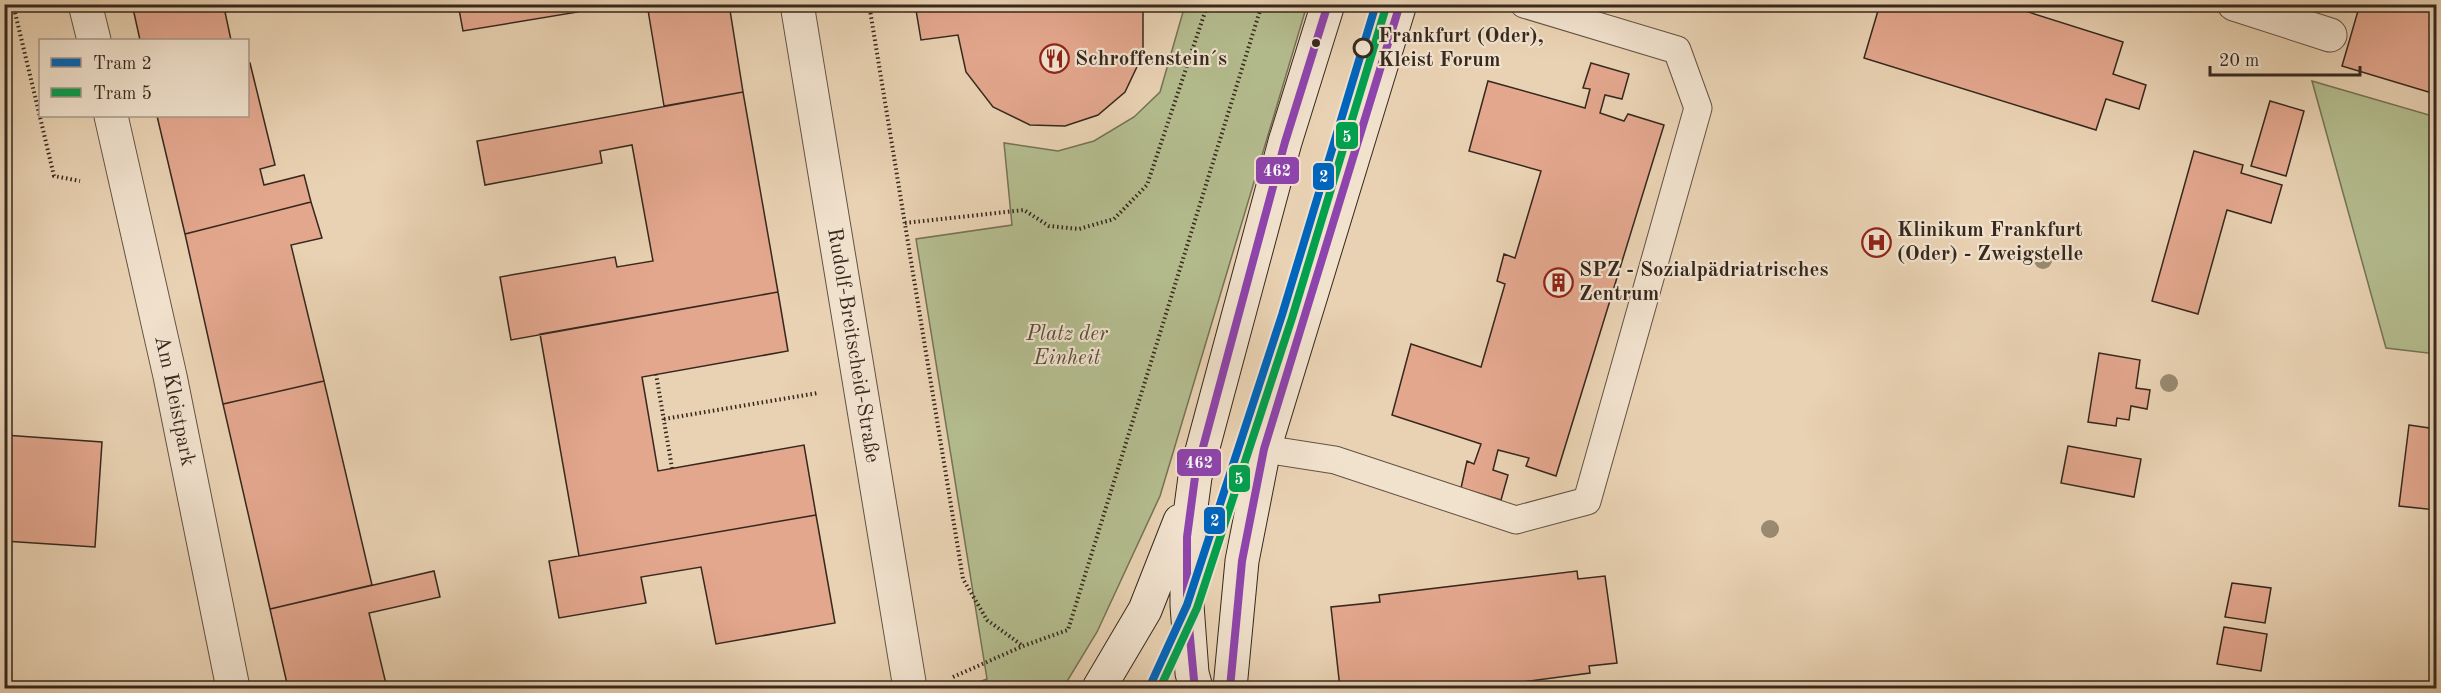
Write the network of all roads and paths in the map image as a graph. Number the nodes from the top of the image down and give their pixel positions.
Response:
1 (13, 4) edge
2 (85, 4) edge
3 (797, 4) edge
4 (869, 4) edge
5 (1222, 4) edge
6 (1262, 4) edge
7 (1328, 4) edge
8 (1400, 4) edge
9 (1524, 4) edge
10 (2234, 4) edge
11 (1207, 5) edge
12 (2330, 35) dead end
13 (93, 39) edge
14 (39, 113) edge
15 (40, 117) edge
16 (111, 117) edge
17 (54, 176) dead end
18 (905, 222) junction
19 (656, 374) dead end
20 (828, 391) dead end
21 (664, 419) junction
22 (1264, 449) junction
23 (672, 468) dead end
24 (1195, 477) junction
25 (1023, 646) junction
26 (948, 679) dead end
27 (233, 688) edge
28 (910, 688) edge
29 (1099, 688) edge
30 (1196, 688) edge
31 (1230, 688) edge

1 - 14 path
2 - 13 street
3 - 28 street, Rudolf-Breitscheid-Straße
4 - 18 path
5 - 11 path
6 - 25 path
7 - 24 street
8 - 22 street
9 - 22 lane
10 - 12 street
11 - 18 path
15 - 17 path
16 - 27 street, Am Kleistpark
18 - 25 path
19 - 21 path
20 - 21 path
21 - 23 path
22 - 31 street
24 - 29 street
24 - 30 street
25 - 26 path

